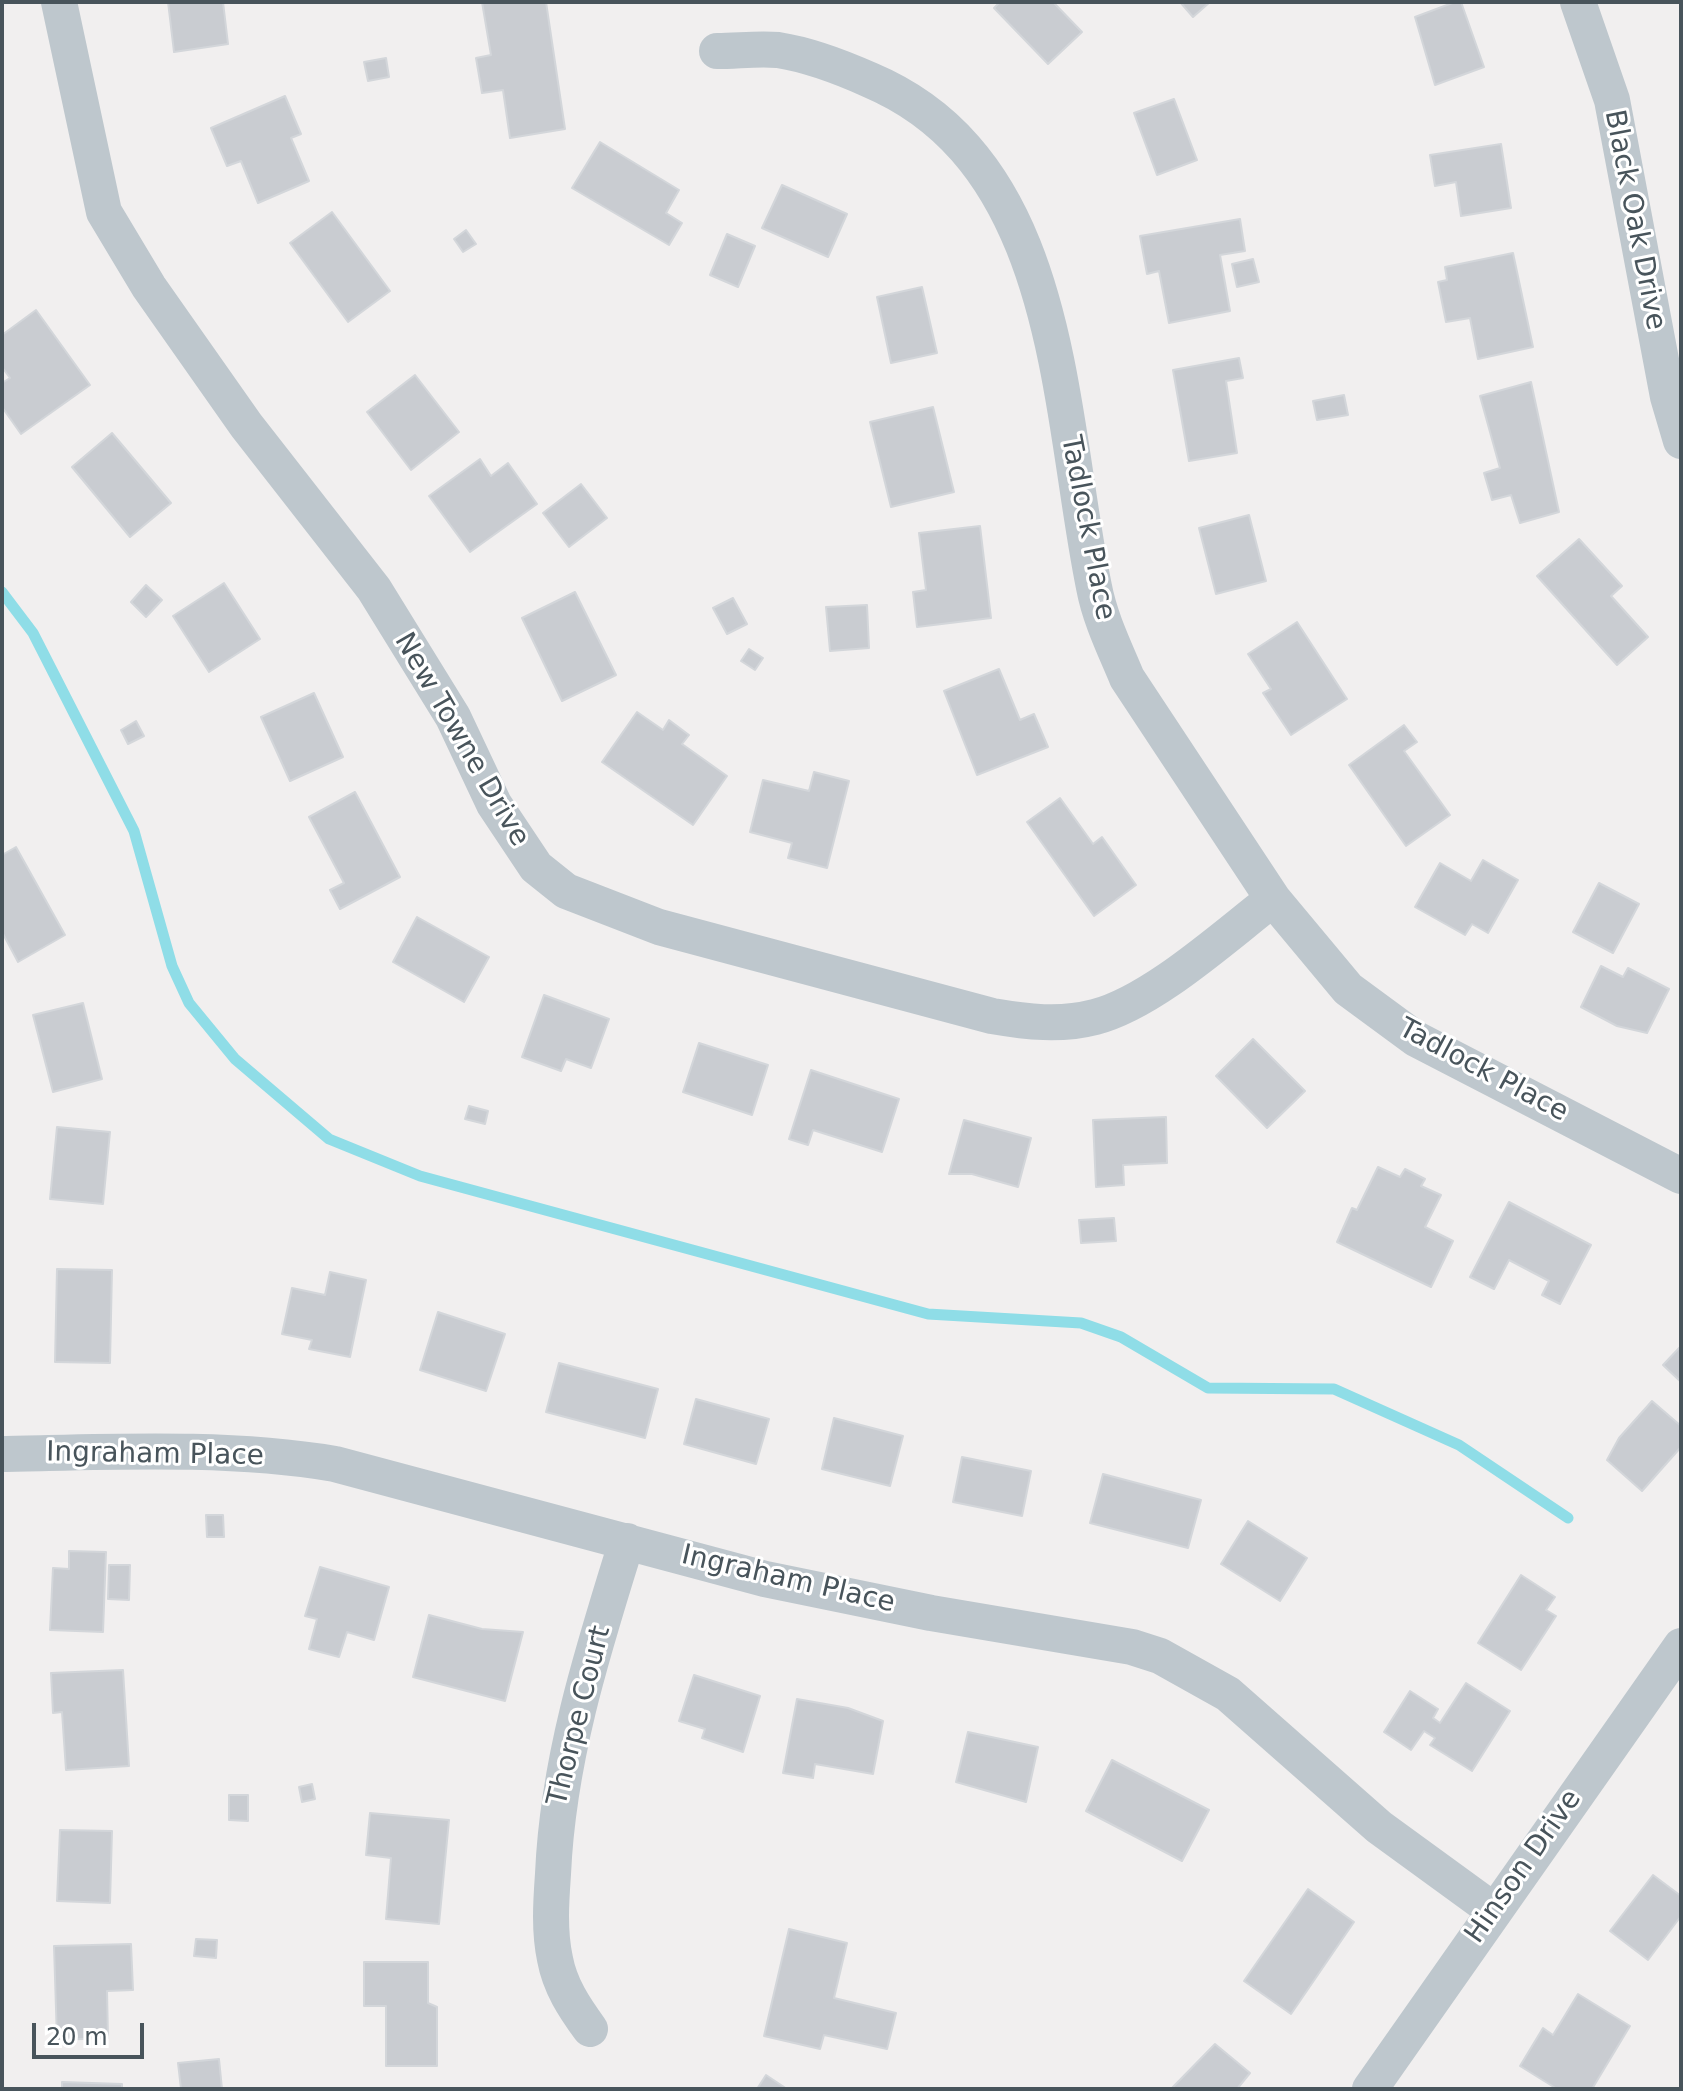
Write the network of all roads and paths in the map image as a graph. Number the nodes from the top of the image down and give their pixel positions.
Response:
1 (59, 2) edge
2 (1578, 2) edge
3 (717, 51) dead end
4 (1681, 441) edge
5 (1273, 899) junction
6 (1681, 1176) edge
7 (2, 1454) edge
8 (627, 1541) junction
9 (1681, 1646) edge
10 (1493, 1910) junction
11 (590, 2029) dead end
12 (1370, 2089) edge

1 - 5 street, New Towne Drive
2 - 4 street, Black Oak Drive
3 - 5 street, Tadlock Place
5 - 6 street, Tadlock Place
7 - 8 street, Ingraham Place
8 - 10 street, Ingraham Place
8 - 11 street, Thorpe Court
9 - 10 street, Hinson Drive
10 - 12 street, Hinson Drive

